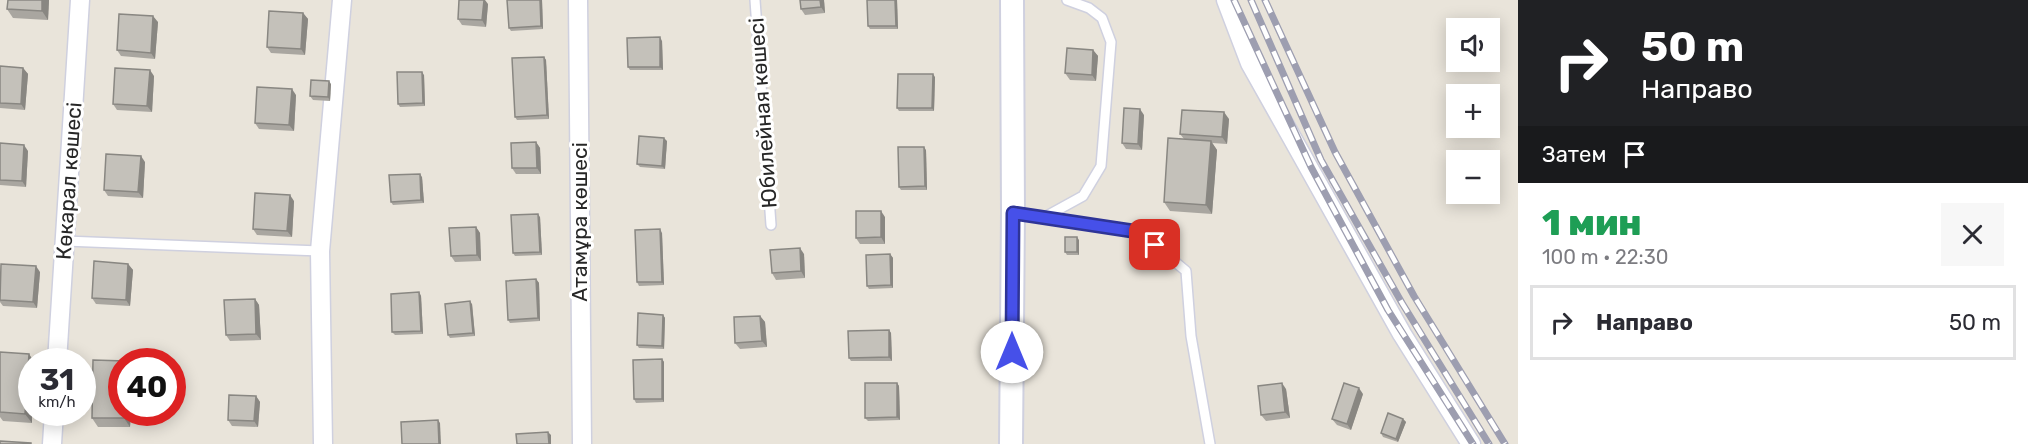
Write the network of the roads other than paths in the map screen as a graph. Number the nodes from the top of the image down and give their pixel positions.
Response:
1 (80, 0) edge
2 (342, 0) edge
3 (578, 0) edge
4 (755, 0) edge
5 (1012, 0) edge
6 (1067, 0) edge
7 (1226, 0) edge
8 (1013, 213) junction
9 (1043, 218) junction
10 (771, 225) dead end
11 (65, 242) junction
12 (320, 251) junction
13 (58, 348) edge
14 (53, 426) edge
15 (52, 444) edge
16 (323, 444) edge
17 (582, 444) edge
18 (1011, 444) edge
19 (1210, 444) edge
20 (1471, 444) edge

1 - 11 street, Көкарал көшесі
2 - 12 street
3 - 17 street, Атамұра көшесі
4 - 10 lane, Юбилейная көшесі
5 - 8 street
6 - 9 lane
7 - 20 street
8 - 9 lane
8 - 18 street
9 - 19 lane
11 - 12 lane
11 - 13 street, Көкарал көшесі
12 - 16 street
14 - 15 street

